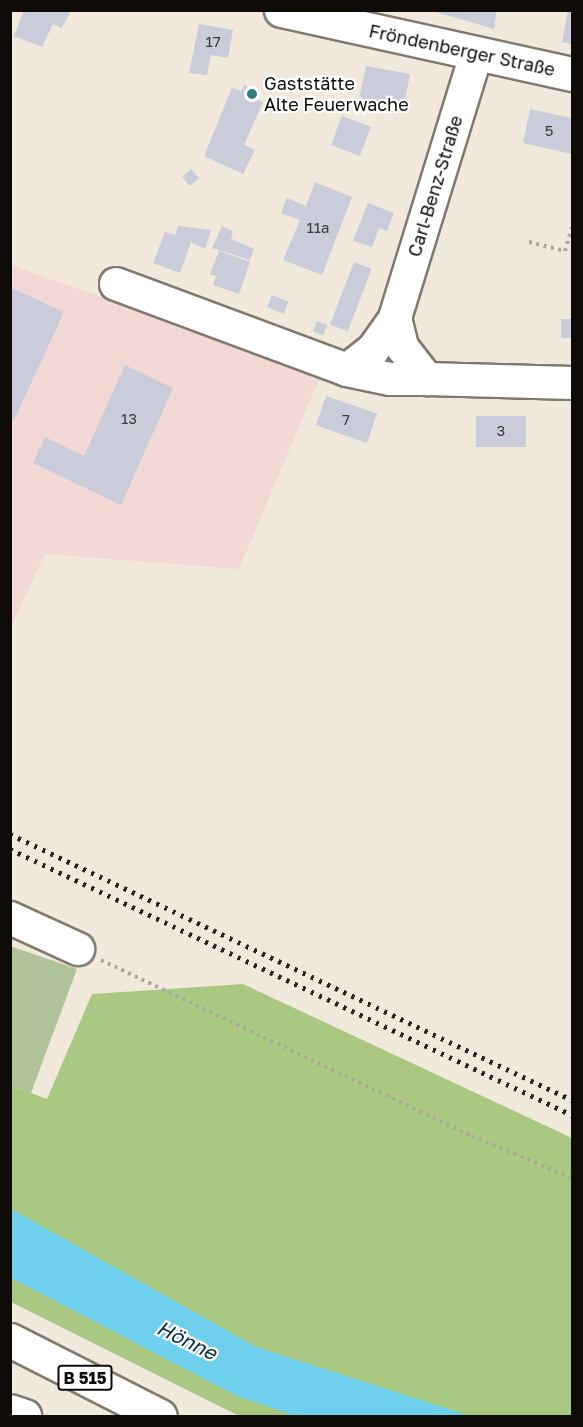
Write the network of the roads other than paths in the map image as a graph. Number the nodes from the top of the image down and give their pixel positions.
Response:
1 (281, 10) edge
2 (476, 54) junction
3 (573, 74) edge
4 (116, 284) dead end
5 (394, 318) junction
6 (346, 370) junction
7 (427, 379) junction
8 (573, 383) edge
9 (10, 918) edge
10 (78, 949) road end
11 (10, 1340) edge
12 (10, 1411) edge
13 (25, 1416) edge
14 (160, 1416) edge

1 - 2 main road, Fröndenberger Straße
2 - 3 main road, Fröndenberger Straße
2 - 5 street, Carl-Benz-Straße
4 - 6 street
5 - 6 street, Carl-Benz-Straße
5 - 7 street
6 - 7 street
7 - 8 street
9 - 10 street
11 - 14 main road, B 515
12 - 13 street

